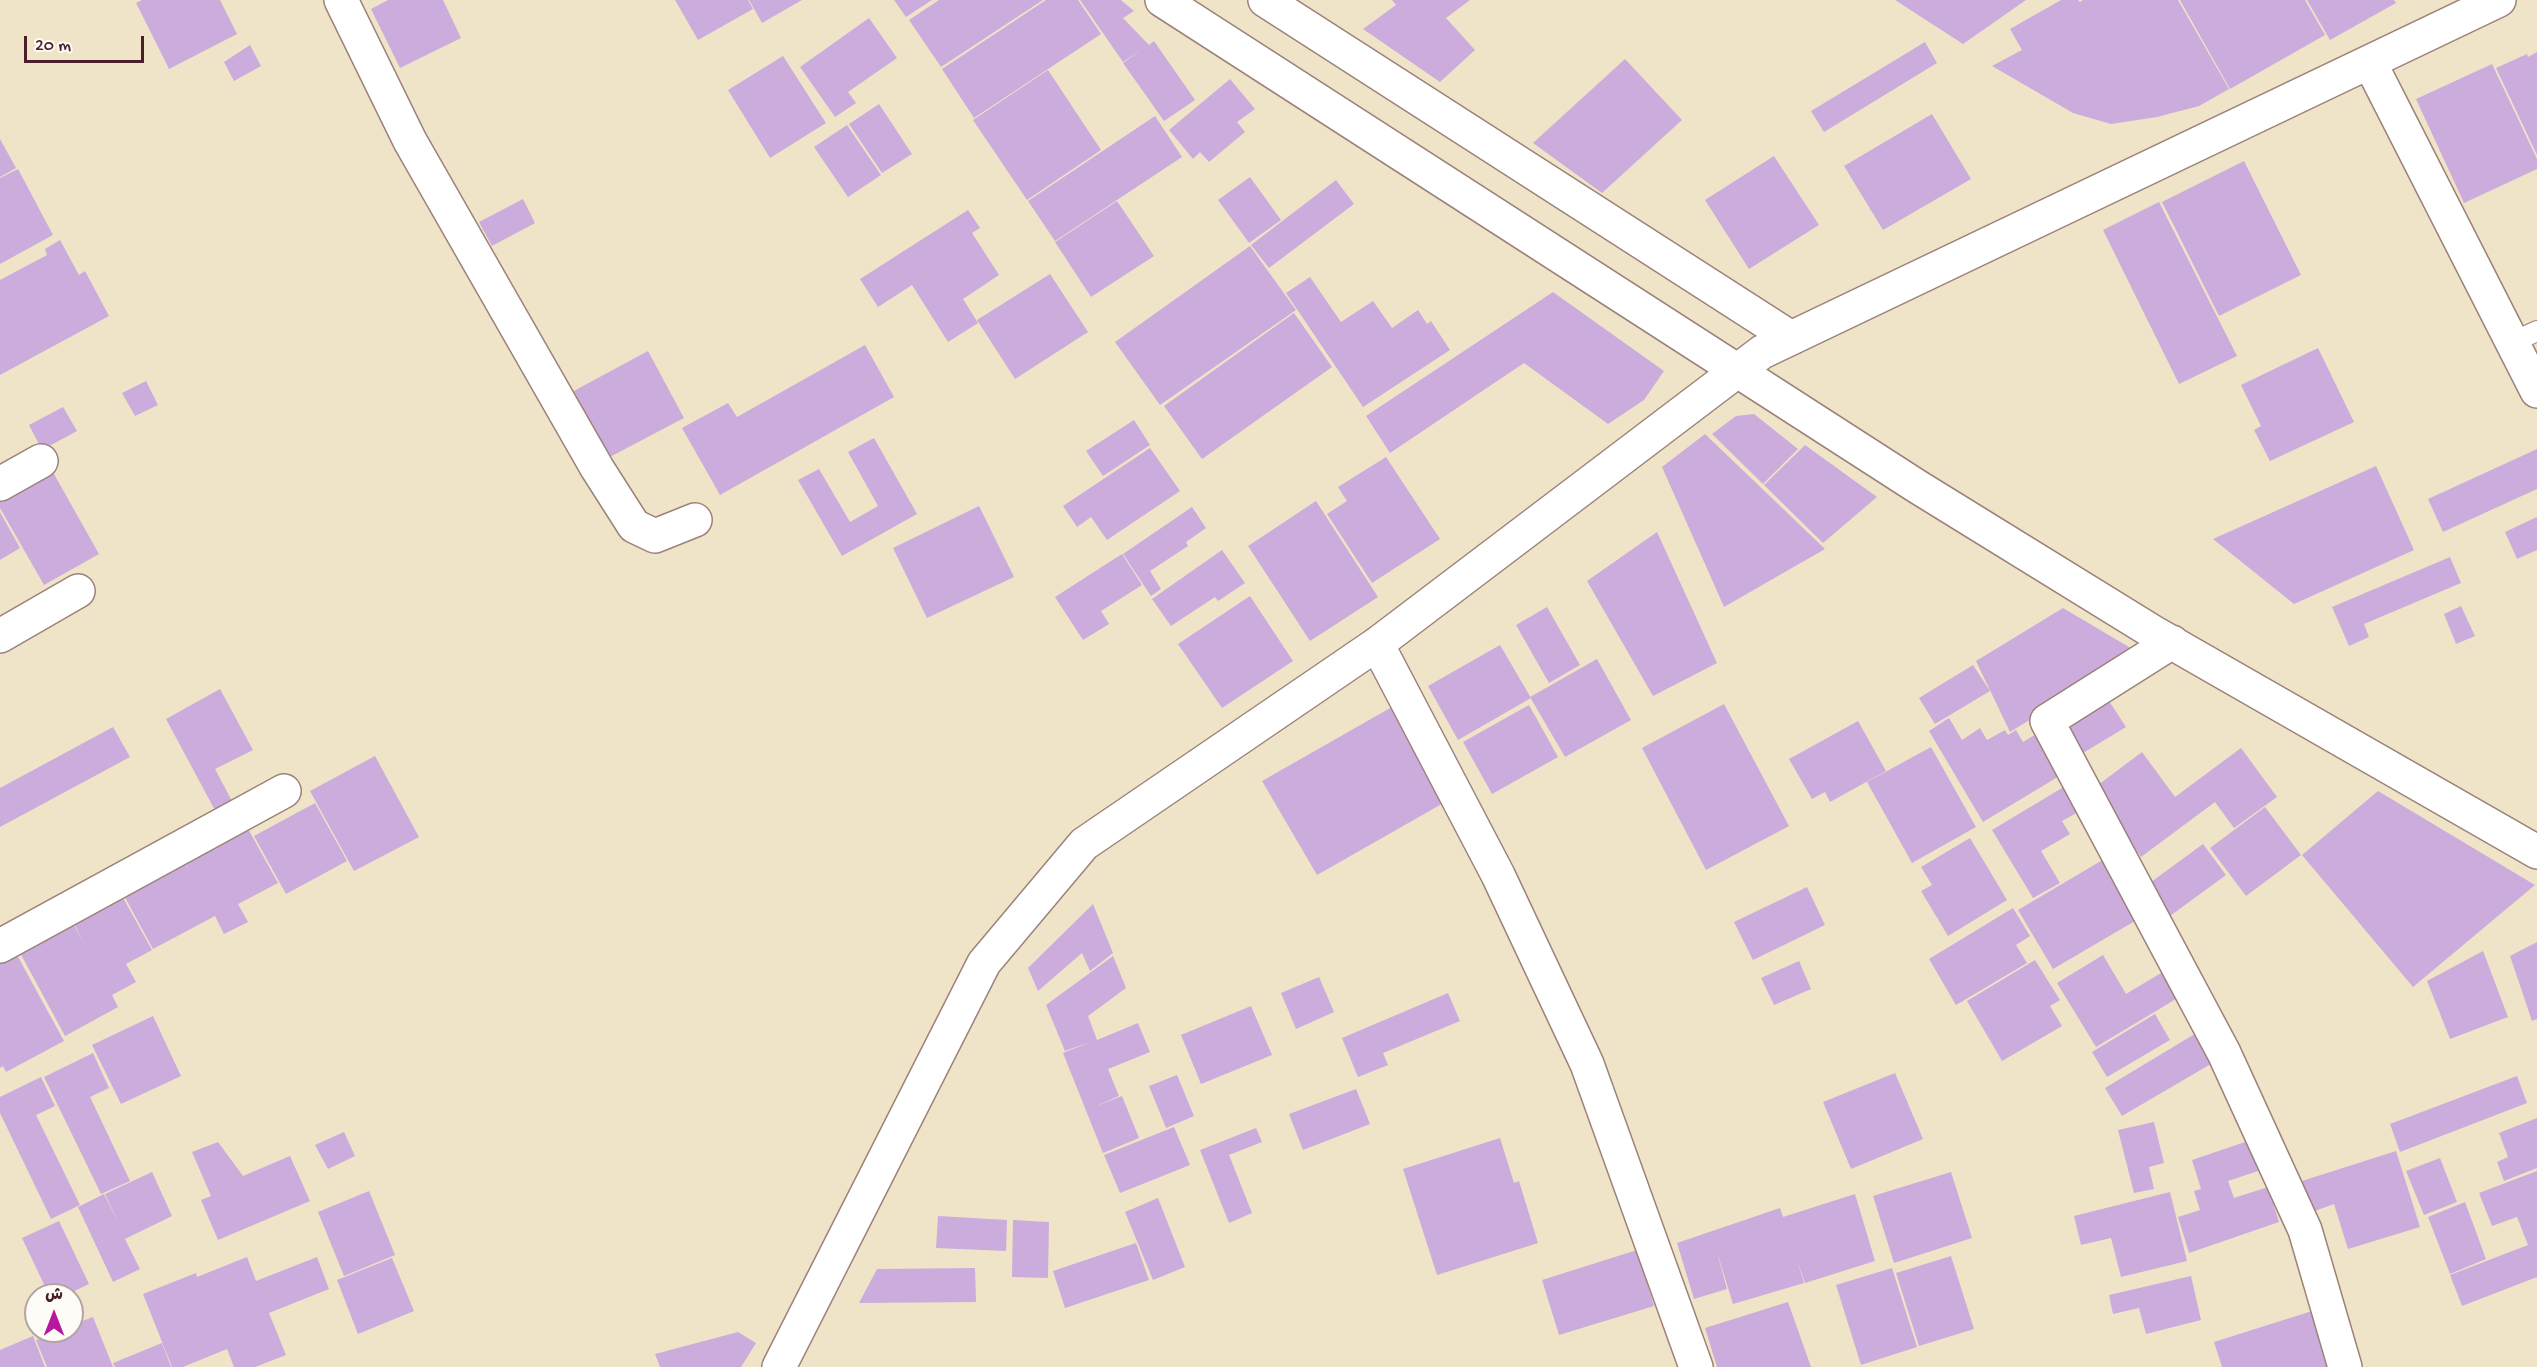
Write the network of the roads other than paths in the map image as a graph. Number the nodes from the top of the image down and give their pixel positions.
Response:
1 (341, 0) edge
2 (1162, 0) edge
3 (1266, 0) edge
4 (2499, 0) edge
5 (2370, 63) junction
6 (2525, 336) edge
7 (1791, 338) junction
8 (1738, 370) junction
9 (2537, 391) edge
10 (41, 461) dead end
11 (0, 484) edge
12 (695, 520) dead end
13 (78, 591) dead end
14 (0, 636) edge
15 (2172, 642) junction
16 (1377, 644) junction
17 (284, 791) dead end
18 (2537, 852) edge
19 (0, 946) edge
20 (779, 1367) edge
21 (1696, 1367) edge
22 (2345, 1367) edge

1 - 12 street
2 - 8 street
3 - 7 street
4 - 5 street
5 - 6 street
5 - 7 street
6 - 9 street
7 - 8 street
8 - 15 street
8 - 16 street
10 - 11 street
13 - 14 street
15 - 18 street
15 - 22 street
16 - 20 street
16 - 21 street
17 - 19 street

